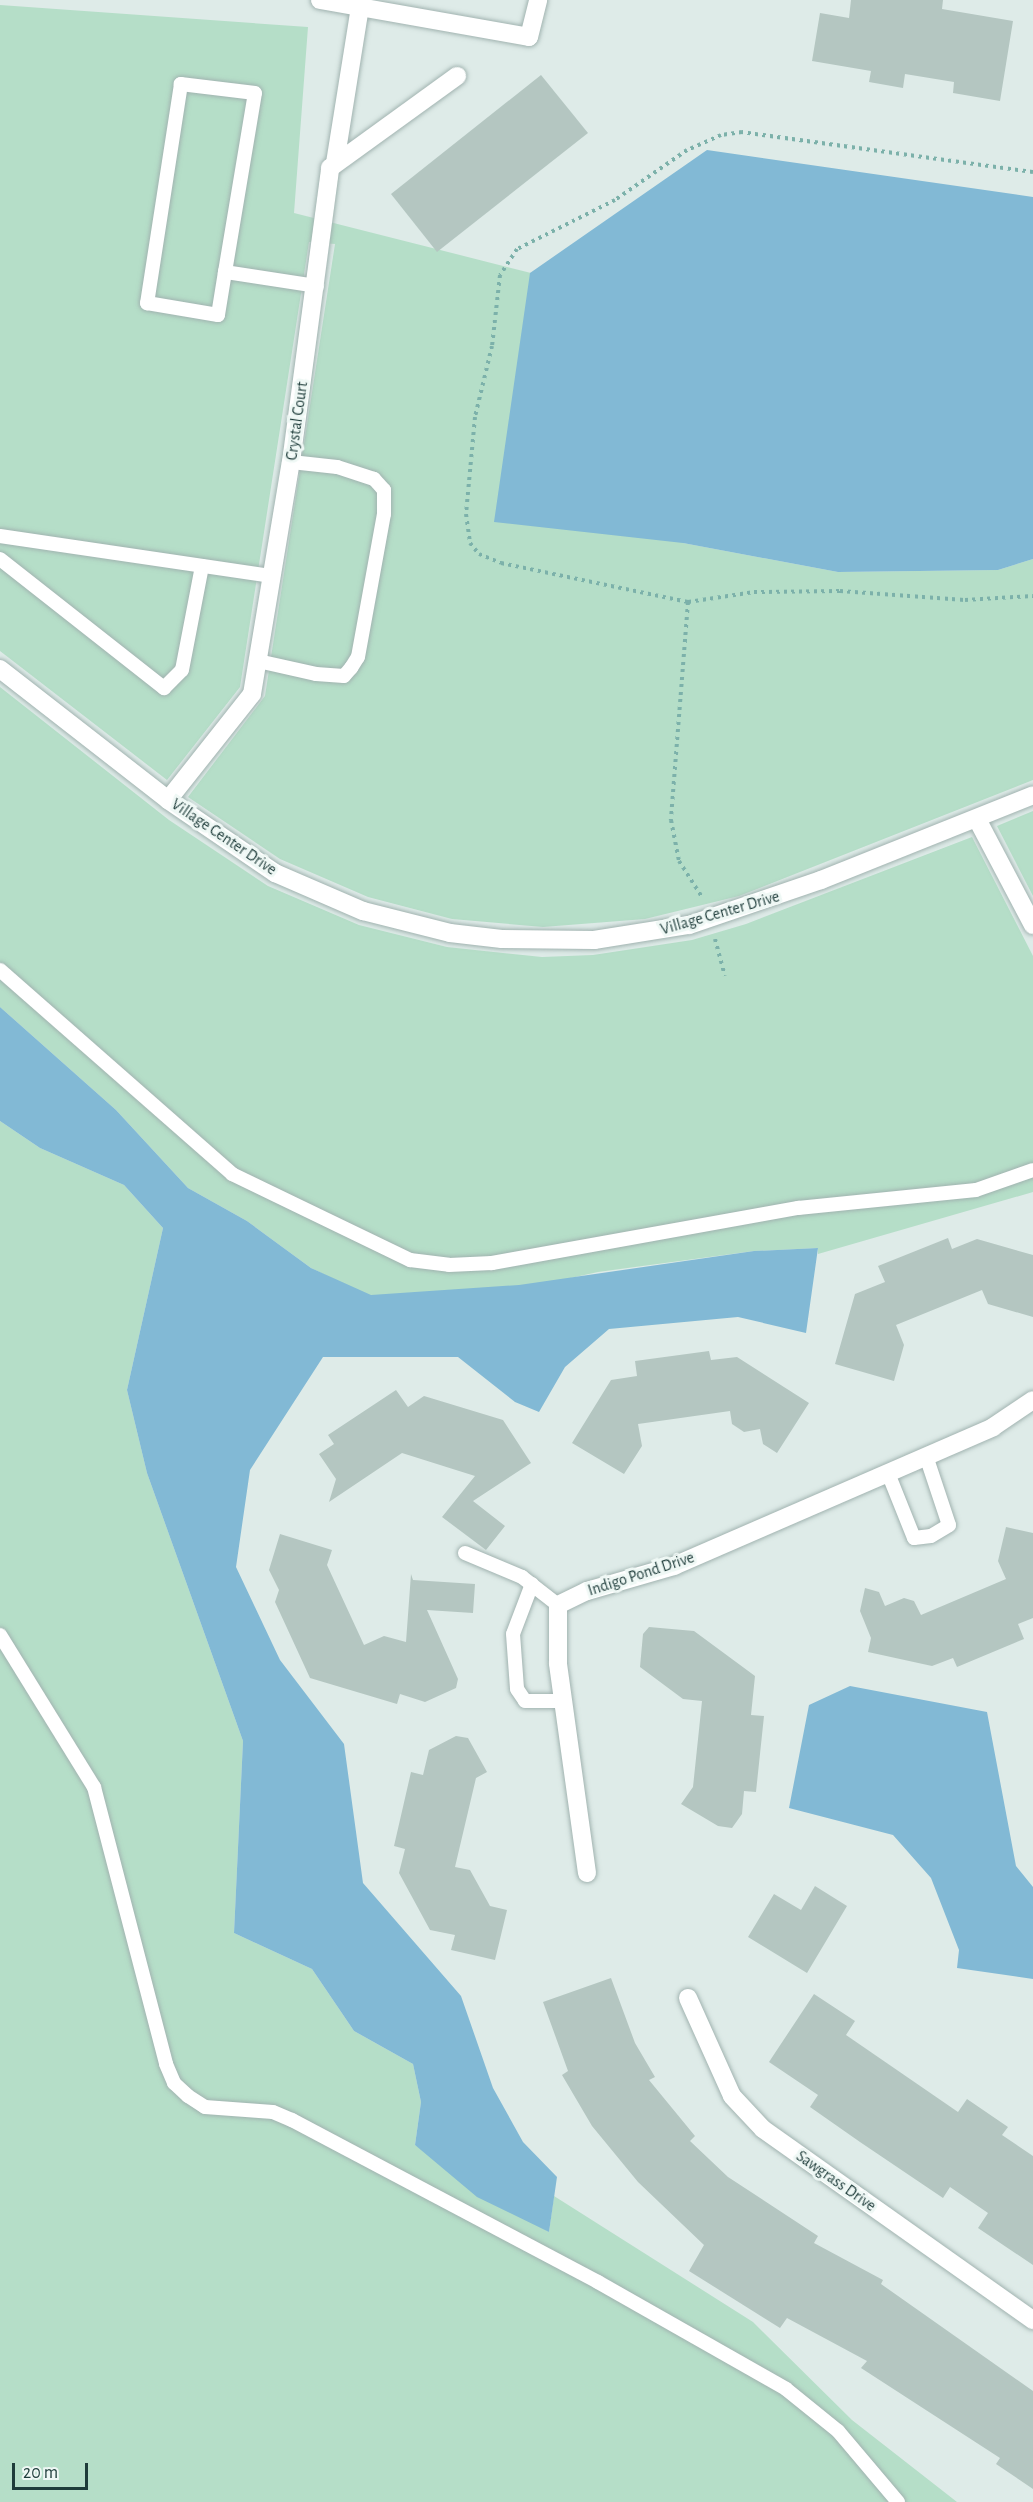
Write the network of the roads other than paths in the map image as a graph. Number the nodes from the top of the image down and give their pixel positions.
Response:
1 (320, 0) edge
2 (538, 0) edge
3 (360, 7) junction
4 (456, 76) dead end
5 (335, 163) junction
6 (225, 272) junction
7 (317, 286) junction
8 (291, 462) junction
9 (0, 536) edge
10 (0, 559) edge
11 (202, 566) junction
12 (272, 576) junction
13 (258, 661) junction
14 (0, 669) edge
15 (1033, 795) edge
16 (168, 800) junction
17 (977, 819) junction
18 (1033, 925) edge
19 (0, 970) edge
20 (1033, 1170) edge
21 (1033, 1400) edge
22 (926, 1456) junction
23 (888, 1473) junction
24 (465, 1553) dead end
25 (532, 1584) junction
26 (558, 1605) junction
27 (0, 1635) edge
28 (564, 1701) junction
29 (587, 1873) dead end
30 (688, 1998) dead end
31 (1033, 2320) edge
32 (898, 2502) edge

1 - 3 street
2 - 3 street
3 - 5 street, Crystal Court
4 - 5 street
5 - 7 street, Crystal Court
6 - 6 lane
6 - 7 lane
7 - 8 street, Crystal Court
8 - 12 street, Crystal Court
8 - 13 lane
9 - 11 lane
10 - 11 lane
11 - 12 lane
12 - 13 street, Crystal Court
13 - 16 street, Crystal Court
14 - 16 street, Village Center Drive
15 - 17 street, Village Center Drive
16 - 17 street, Village Center Drive
17 - 18 street
19 - 20 lane
21 - 22 street, Indigo Pond Drive
22 - 23 street, Indigo Pond Drive
22 - 23 lane
23 - 26 street, Indigo Pond Drive
24 - 25 lane
25 - 26 lane
25 - 28 lane
26 - 28 street
27 - 32 lane
28 - 29 street
30 - 31 street, Sawgrass Drive

